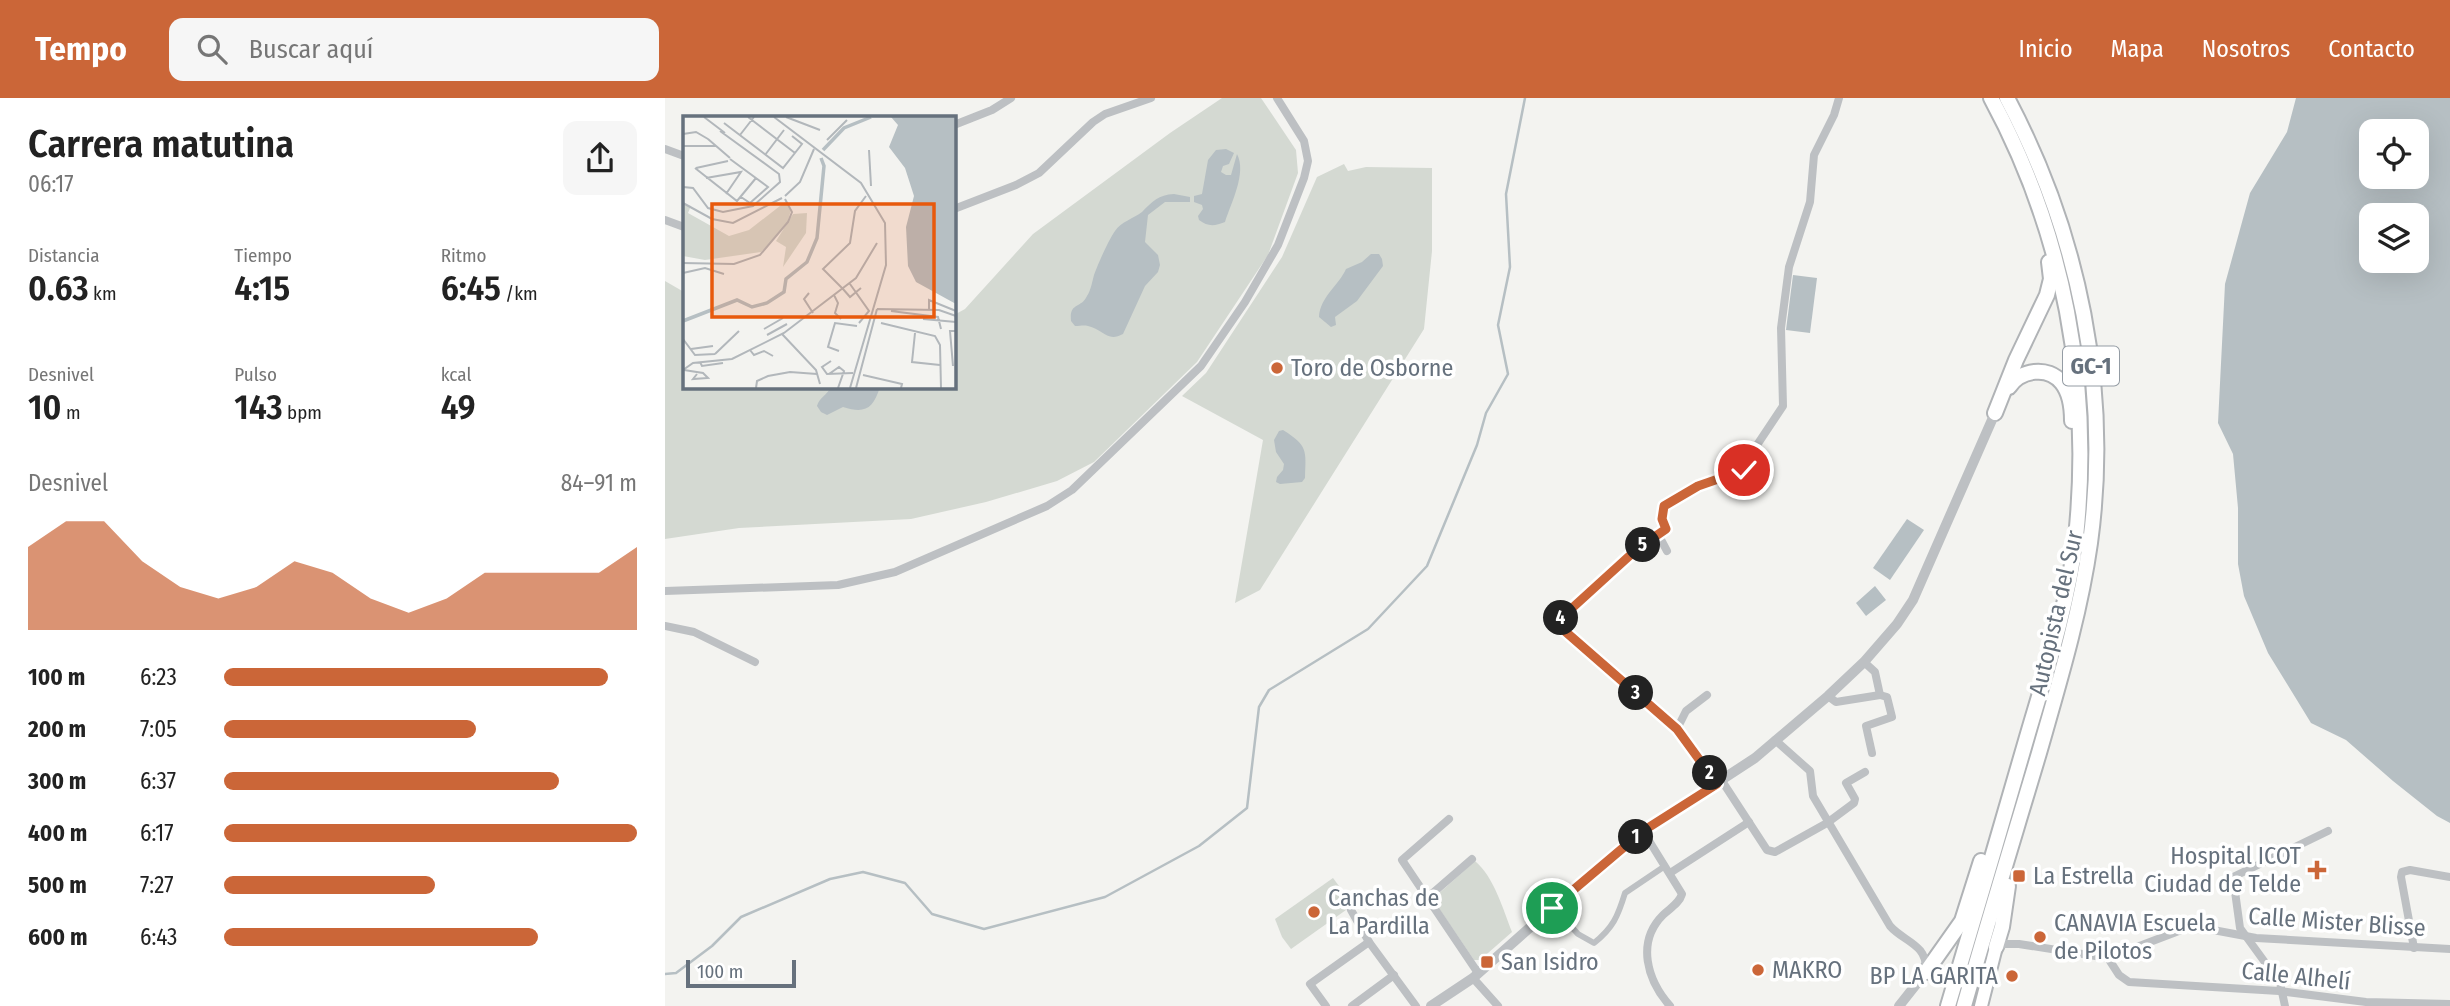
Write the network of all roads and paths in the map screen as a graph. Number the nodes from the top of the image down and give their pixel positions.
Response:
1 (1011, 98) edge
2 (1151, 98) edge
3 (1277, 98) edge
4 (1839, 98) edge
5 (1991, 98) edge
6 (2007, 98) edge
7 (955, 125) edge
8 (665, 149) edge
9 (683, 156) edge
10 (2024, 166) junction
11 (955, 209) edge
12 (665, 220) edge
13 (683, 227) edge
14 (1995, 413) junction
15 (1753, 451) junction
16 (2080, 465) junction
17 (1736, 471) junction
18 (1659, 536) junction
19 (1667, 551) dead end
20 (665, 591) edge
21 (665, 626) edge
22 (2054, 644) junction
23 (2070, 647) junction
24 (755, 662) dead end
25 (1864, 662) junction
26 (1707, 695) dead end
27 (1880, 695) junction
28 (1828, 696) junction
29 (1677, 729) junction
30 (1775, 740) junction
31 (1872, 753) dead end
32 (1865, 772) dead end
33 (1720, 782) junction
34 (1449, 819) dead end
35 (1749, 822) junction
36 (1827, 823) junction
37 (1643, 831) junction
38 (2328, 831) dead end
39 (1472, 859) dead end
40 (1667, 869) junction
41 (2450, 877) edge
42 (1427, 898) junction
43 (1553, 906) junction
44 (1351, 911) dead end
45 (2002, 927) junction
46 (2245, 936) junction
47 (1369, 942) junction
48 (2019, 944) junction
49 (1996, 947) junction
50 (2414, 948) junction
51 (2450, 949) edge
52 (2108, 958) junction
53 (1926, 972) junction
54 (1394, 975) junction
55 (1475, 976) junction
56 (2284, 992) junction
57 (2342, 1003) edge
58 (2450, 1004) edge
59 (1326, 1006) edge
60 (1352, 1006) edge
61 (1416, 1006) edge
62 (1431, 1006) edge
63 (1499, 1006) edge
64 (1670, 1006) edge
65 (1899, 1006) edge
66 (1948, 1006) edge
67 (1964, 1006) edge
68 (1982, 1006) edge
69 (2285, 1006) edge

1 - 7 street
2 - 11 street
3 - 20 street
4 - 15 street
5 - 10 highway, Autopista del Sur / GC-1
6 - 23 highway, Autopista del Sur / GC-1
8 - 9 street
10 - 14 highway
10 - 16 highway, Autopista del Sur / GC-1
12 - 13 street
14 - 16 highway
14 - 25 street
15 - 17 street
15 - 17 street
16 - 22 highway, Autopista del Sur / GC-1
17 - 18 street
18 - 19 street
18 - 29 street
21 - 24 street
22 - 53 highway
22 - 66 highway, Autopista del Sur / GC-1
23 - 45 highway
23 - 67 highway, Autopista del Sur / GC-1
25 - 27 street
25 - 28 street
26 - 29 street
27 - 28 street
27 - 31 street
28 - 30 street
29 - 33 street
30 - 33 street
30 - 36 street
32 - 36 street
33 - 35 street
33 - 37 street
34 - 42 street
35 - 36 street
35 - 40 street
36 - 53 street
37 - 40 street
37 - 43 street
38 - 46 street
39 - 42 street
40 - 43 street
40 - 64 street
41 - 50 street
42 - 55 street
43 - 55 street
44 - 47 street
45 - 48 street
45 - 49 highway
46 - 50 street, Calle Mister Blisse
46 - 52 street, Calle Mister Blisse
46 - 56 street
47 - 54 street
47 - 59 street
48 - 49 street, Calle Mister Blisse
48 - 52 street, Calle Mister Blisse
49 - 68 main road
50 - 51 street, Calle Mister Blisse
52 - 56 street, Calle Alhelí
53 - 65 street
54 - 60 street
54 - 61 street
55 - 62 street
55 - 63 street
56 - 57 street, Calle Alhelí
56 - 69 street
57 - 58 street, Calle Alhelí

